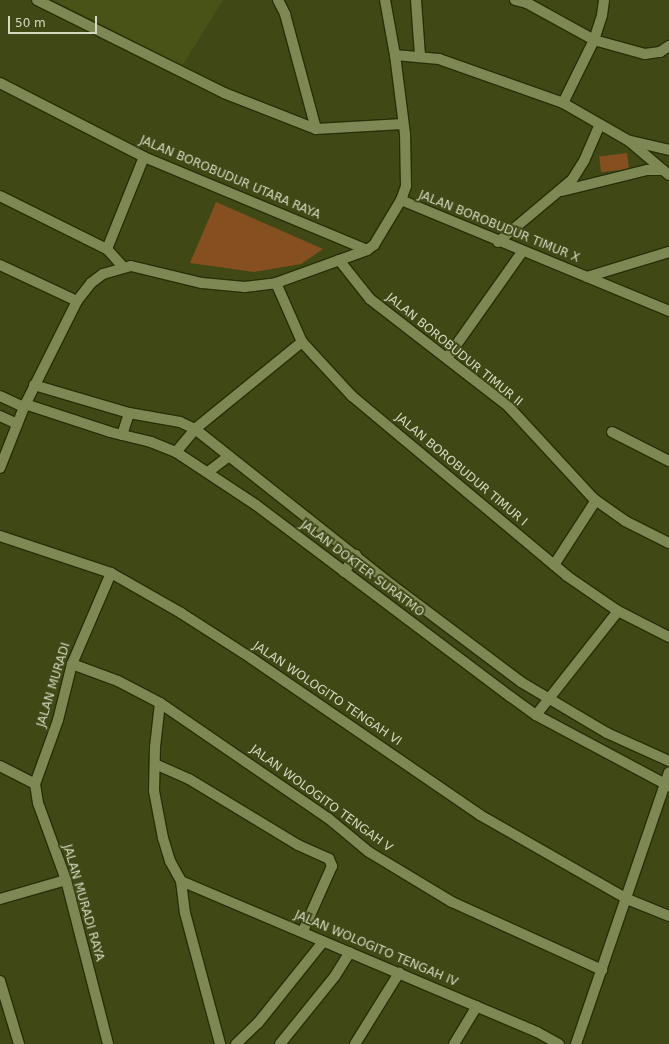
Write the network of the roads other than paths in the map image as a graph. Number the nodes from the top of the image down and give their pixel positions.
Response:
1 (37, 0) edge
2 (278, 0) edge
3 (385, 0) edge
4 (416, 0) edge
5 (515, 0) edge
6 (604, 0) edge
7 (527, 2) edge
8 (594, 40) junction
9 (669, 46) edge
10 (395, 55) junction
11 (420, 56) junction
12 (0, 83) edge
13 (563, 103) junction
14 (403, 124) junction
15 (600, 124) junction
16 (316, 129) junction
17 (629, 141) junction
18 (669, 150) edge
19 (144, 158) junction
20 (666, 173) edge
21 (558, 192) junction
22 (0, 196) edge
23 (401, 200) junction
24 (498, 242) junction
25 (107, 249) junction
26 (366, 250) junction
27 (522, 252) junction
28 (669, 252) edge
29 (339, 260) junction
30 (0, 266) edge
31 (123, 267) junction
32 (587, 277) junction
33 (276, 284) junction
34 (78, 301) junction
35 (669, 312) edge
36 (302, 342) junction
37 (447, 358) junction
38 (34, 385) junction
39 (0, 396) edge
40 (25, 405) junction
41 (129, 413) junction
42 (0, 416) edge
43 (17, 424) junction
44 (195, 428) junction
45 (612, 432) dead end
46 (122, 435) junction
47 (176, 452) junction
48 (229, 456) junction
49 (669, 461) edge
50 (0, 468) edge
51 (208, 472) junction
52 (596, 500) junction
53 (0, 536) edge
54 (669, 543) edge
55 (356, 555) junction
56 (554, 565) junction
57 (344, 572) junction
58 (111, 573) junction
59 (618, 611) junction
60 (669, 637) edge
61 (72, 664) junction
62 (548, 698) junction
63 (160, 703) junction
64 (536, 715) junction
65 (669, 761) edge
66 (155, 764) junction
67 (0, 766) edge
68 (669, 772) edge
69 (35, 784) junction
70 (667, 785) edge
71 (66, 880) junction
72 (181, 880) junction
73 (0, 899) edge
74 (627, 899) junction
75 (669, 916) edge
76 (303, 932) junction
77 (323, 942) junction
78 (350, 952) junction
79 (602, 970) junction
80 (399, 973) junction
81 (0, 981) edge
82 (477, 1006) junction
83 (19, 1044) edge
84 (108, 1044) edge
85 (220, 1044) edge
86 (236, 1044) edge
87 (280, 1044) edge
88 (355, 1044) edge
89 (454, 1044) edge
90 (559, 1044) edge
91 (576, 1044) edge

1 - 16 street
2 - 16 street
3 - 10 street
4 - 11 street
5 - 7 street
6 - 8 street
7 - 8 street
8 - 9 street
8 - 13 street
10 - 11 street
10 - 14 street
11 - 13 street
12 - 19 street, JALAN BOROBUDUR UTARA RAYA
13 - 15 street
14 - 16 street
14 - 23 street
15 - 17 street
15 - 21 street
17 - 18 street
17 - 20 street
19 - 25 street
19 - 26 street, JALAN BOROBUDUR UTARA RAYA
20 - 21 street
21 - 24 street
22 - 25 street
23 - 24 street, JALAN BOROBUDUR TIMUR X
23 - 26 street
24 - 27 street, JALAN BOROBUDUR TIMUR X
25 - 31 street
26 - 29 street
27 - 32 street, JALAN BOROBUDUR TIMUR X
27 - 37 street
28 - 32 street, JALAN BOROBUDUR TIMUR X
29 - 33 street
29 - 37 street, JALAN BOROBUDUR TIMUR II
30 - 34 street
31 - 33 street
31 - 34 street
32 - 35 street, JALAN BOROBUDUR TIMUR X
33 - 36 street, JALAN BOROBUDUR TIMUR I
34 - 38 street
36 - 44 street
36 - 56 street, JALAN BOROBUDUR TIMUR I
37 - 52 street, JALAN BOROBUDUR TIMUR II
38 - 40 street
38 - 41 street, JALAN DOKTER SURATMO
39 - 40 street, JALAN DOKTER SURATMO
40 - 43 street
40 - 46 street, JALAN DOKTER SURATMO
41 - 44 street, JALAN DOKTER SURATMO
41 - 46 street
42 - 43 street
43 - 50 street
44 - 47 street
44 - 48 street, JALAN DOKTER SURATMO
45 - 49 street
46 - 47 street, JALAN DOKTER SURATMO
47 - 51 street, JALAN DOKTER SURATMO
48 - 51 street
48 - 55 street, JALAN DOKTER SURATMO
51 - 57 street, JALAN DOKTER SURATMO
52 - 54 street, JALAN BOROBUDUR TIMUR II
52 - 56 street
53 - 58 street, JALAN WOLOGITO TENGAH VI
55 - 57 street
55 - 62 street, JALAN DOKTER SURATMO
56 - 59 street, JALAN BOROBUDUR TIMUR I
57 - 64 street, JALAN DOKTER SURATMO
58 - 61 street, JALAN MURADI
58 - 74 street, JALAN WOLOGITO TENGAH VI
59 - 60 street, JALAN BOROBUDUR TIMUR I
59 - 62 street
61 - 63 street, JALAN WOLOGITO TENGAH V
61 - 69 street, JALAN MURADI
62 - 64 street
62 - 65 street, JALAN DOKTER SURATMO
63 - 66 street
63 - 79 street, JALAN WOLOGITO TENGAH V
64 - 70 street, JALAN DOKTER SURATMO
66 - 72 street
66 - 76 street
67 - 69 street
68 - 70 street
69 - 71 street, JALAN MURADI RAYA
70 - 74 street
71 - 73 street
71 - 84 street, JALAN MURADI RAYA
72 - 76 street, JALAN WOLOGITO TENGAH IV
72 - 85 street
74 - 75 street, JALAN WOLOGITO TENGAH VI
74 - 79 street
76 - 77 street, JALAN WOLOGITO TENGAH IV
77 - 78 street, JALAN WOLOGITO TENGAH IV
77 - 86 street
78 - 80 street, JALAN WOLOGITO TENGAH IV
78 - 87 street
79 - 91 street
80 - 82 street, JALAN WOLOGITO TENGAH IV
80 - 88 street
81 - 83 street
82 - 89 street
82 - 90 street, JALAN WOLOGITO TENGAH IV

